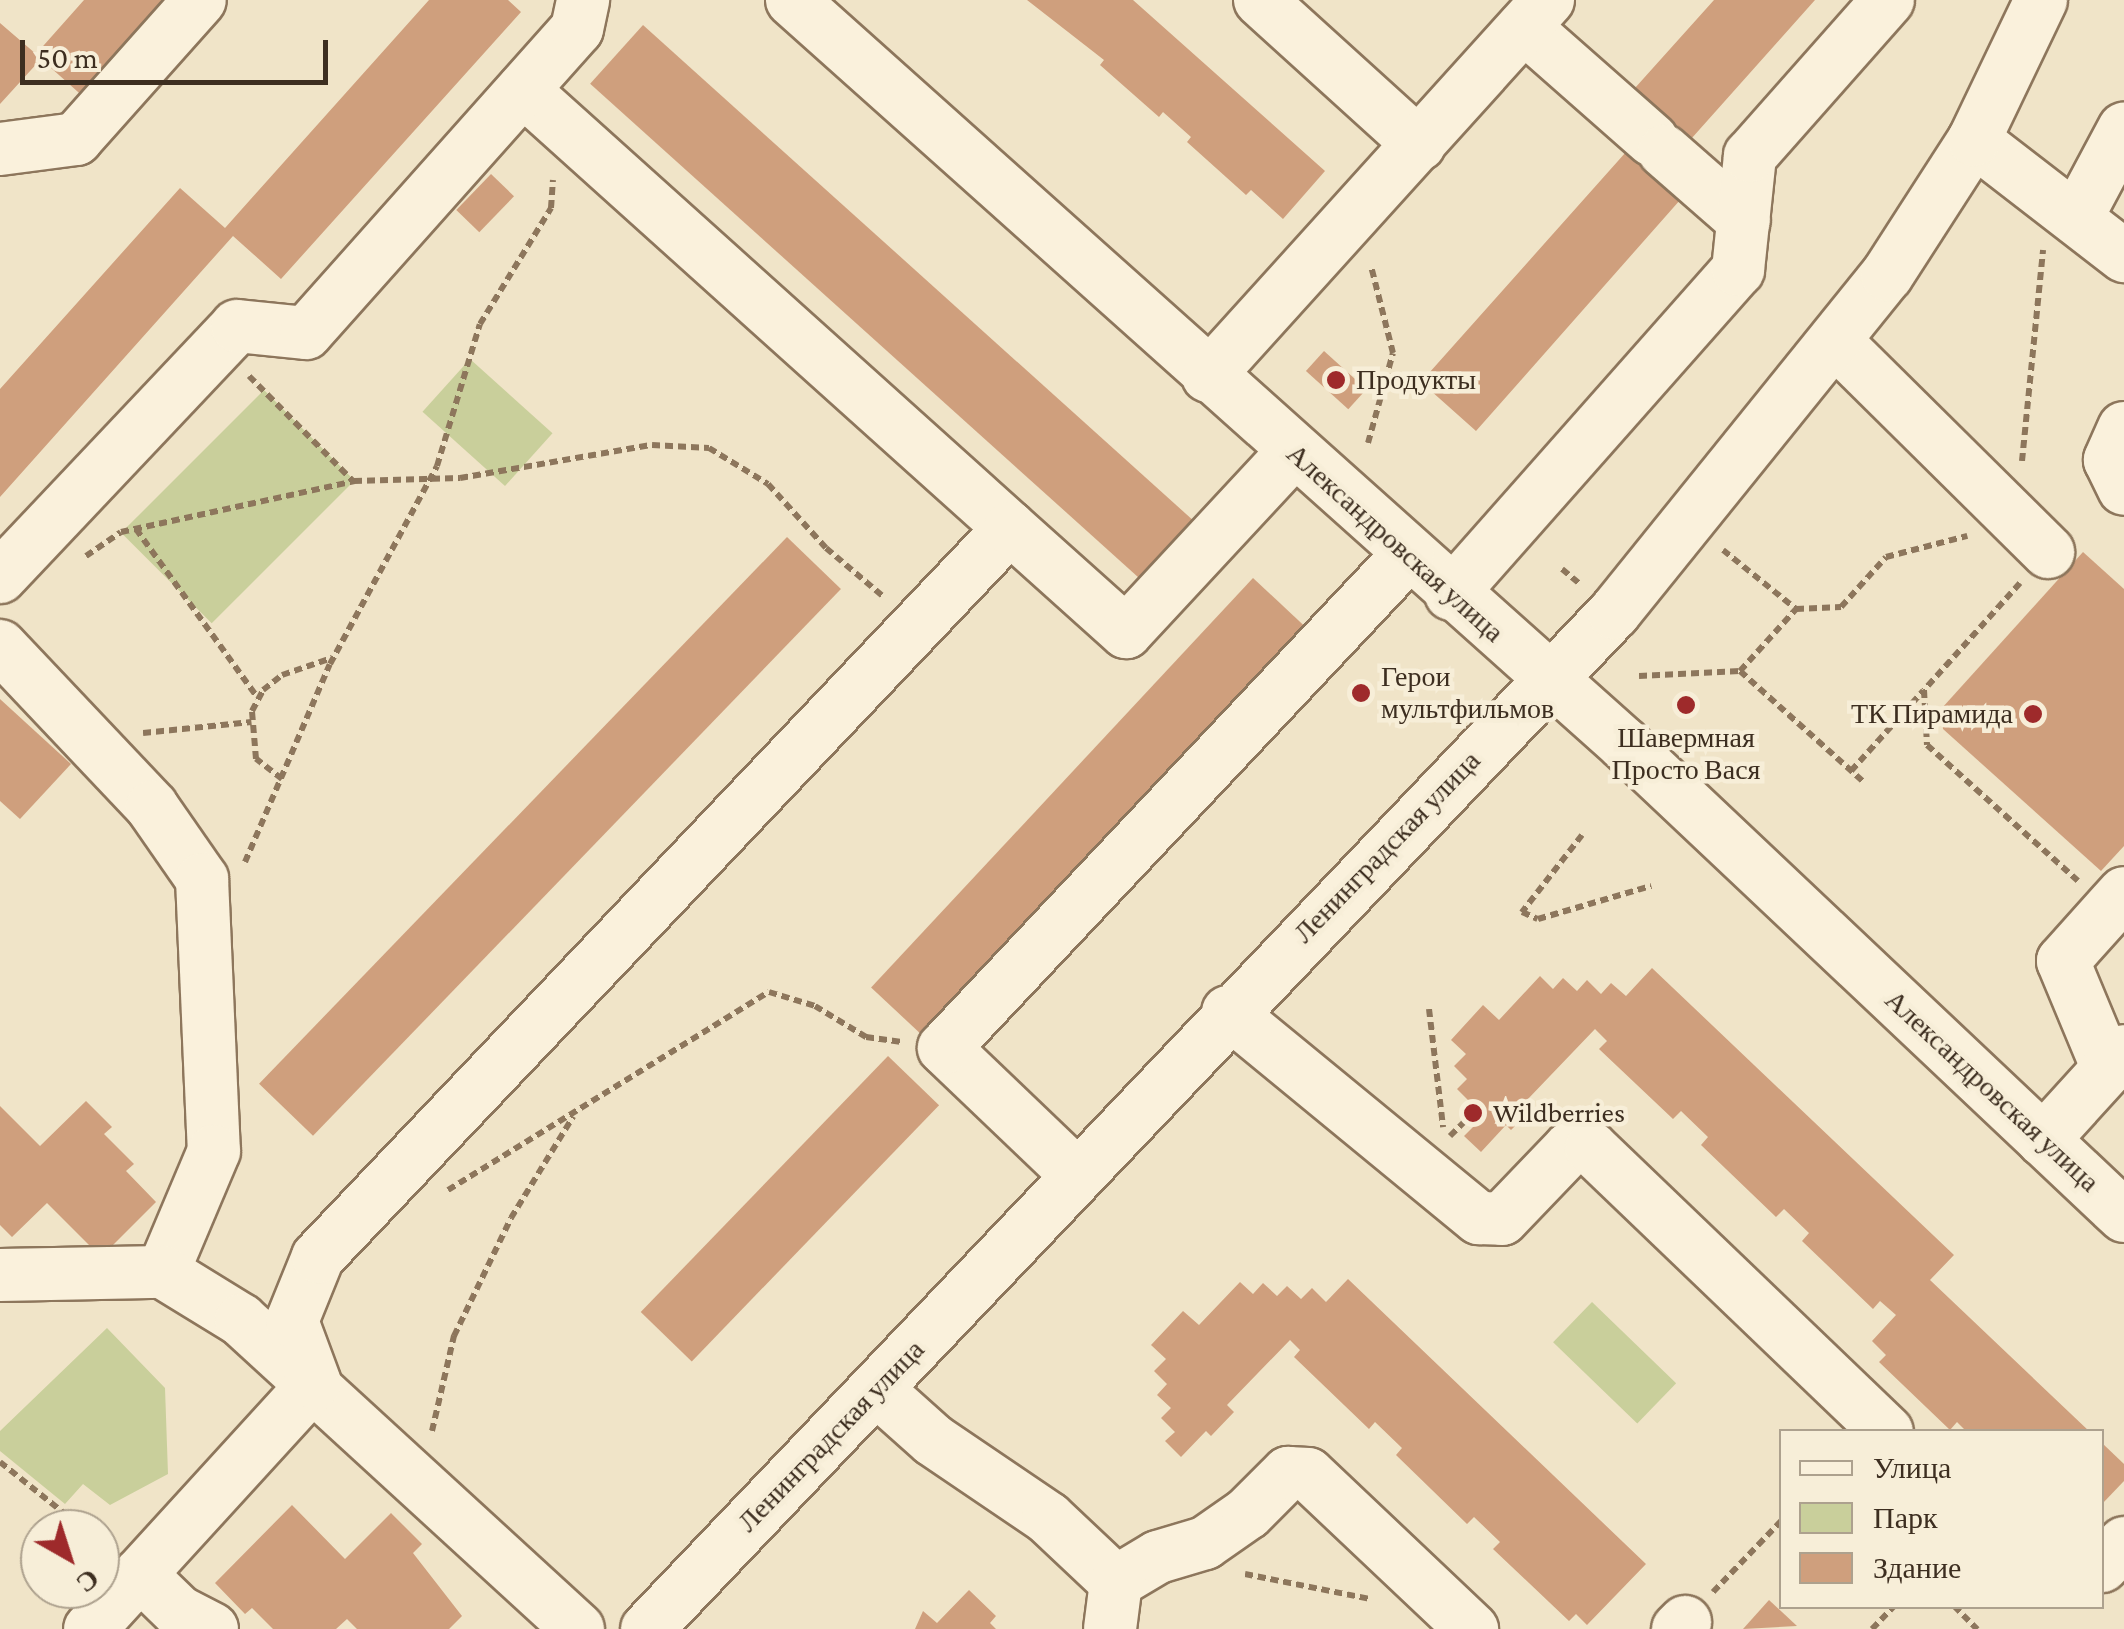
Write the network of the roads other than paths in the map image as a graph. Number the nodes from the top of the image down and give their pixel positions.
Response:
1 (200, 0) edge
2 (583, 0) edge
3 (792, 0) edge
4 (1260, 0) edge
5 (1888, 0) edge
6 (2041, 0) edge
7 (1536, 13) edge
8 (536, 101) junction
9 (2124, 129) edge
10 (1974, 140) junction
11 (1419, 144) junction
12 (0, 150) edge
13 (2064, 204) junction
14 (1744, 221) junction
15 (2124, 256) edge
16 (1834, 341) junction
17 (1208, 376) junction
18 (2124, 428) edge
19 (1293, 452) junction
20 (2124, 489) edge
21 (1010, 528) junction
22 (2032, 538) road end
23 (1408, 556) junction
24 (0, 576) edge
25 (1451, 594) junction
26 (0, 646) edge
27 (1550, 680) junction
28 (2117, 902) edge
29 (1228, 1012) junction
30 (2116, 1060) edge
31 (2044, 1140) junction
32 (1077, 1175) junction
33 (2124, 1216) edge
34 (163, 1272) junction
35 (0, 1275) edge
36 (316, 1383) junction
37 (876, 1389) junction
38 (1884, 1429) edge
39 (2124, 1542) edge
40 (2104, 1564) edge
41 (140, 1574) junction
42 (1113, 1606) edge
43 (90, 1629) edge
44 (212, 1629) edge
45 (578, 1629) edge
46 (646, 1629) edge
47 (1472, 1629) edge

1 - 12 street
2 - 8 street
3 - 17 street, Александровская улица
4 - 11 street
5 - 14 street
6 - 10 street, Ленинградская улица
7 - 11 street
7 - 14 street
8 - 21 street
8 - 24 street
9 - 13 street
10 - 13 street
10 - 16 street, Ленинградская улица
11 - 17 street
13 - 15 street
14 - 25 street
16 - 22 street
16 - 27 street, Ленинградская улица
17 - 19 street, Александровская улица
18 - 20 street
19 - 21 street
19 - 23 street, Александровская улица
21 - 36 street
23 - 25 street, Александровская улица
23 - 32 street
25 - 27 street, Александровская улица
26 - 34 street
27 - 29 street, Ленинградская улица
27 - 31 street, Александровская улица
28 - 30 street
29 - 32 street, Ленинградская улица
29 - 38 street
30 - 31 street
31 - 33 street, Александровская улица
32 - 37 street, Ленинградская улица
34 - 35 street
34 - 36 street
36 - 41 street
36 - 45 street
37 - 42 street
37 - 46 street, Ленинградская улица
39 - 40 street
41 - 43 street
41 - 44 street
42 - 47 street

